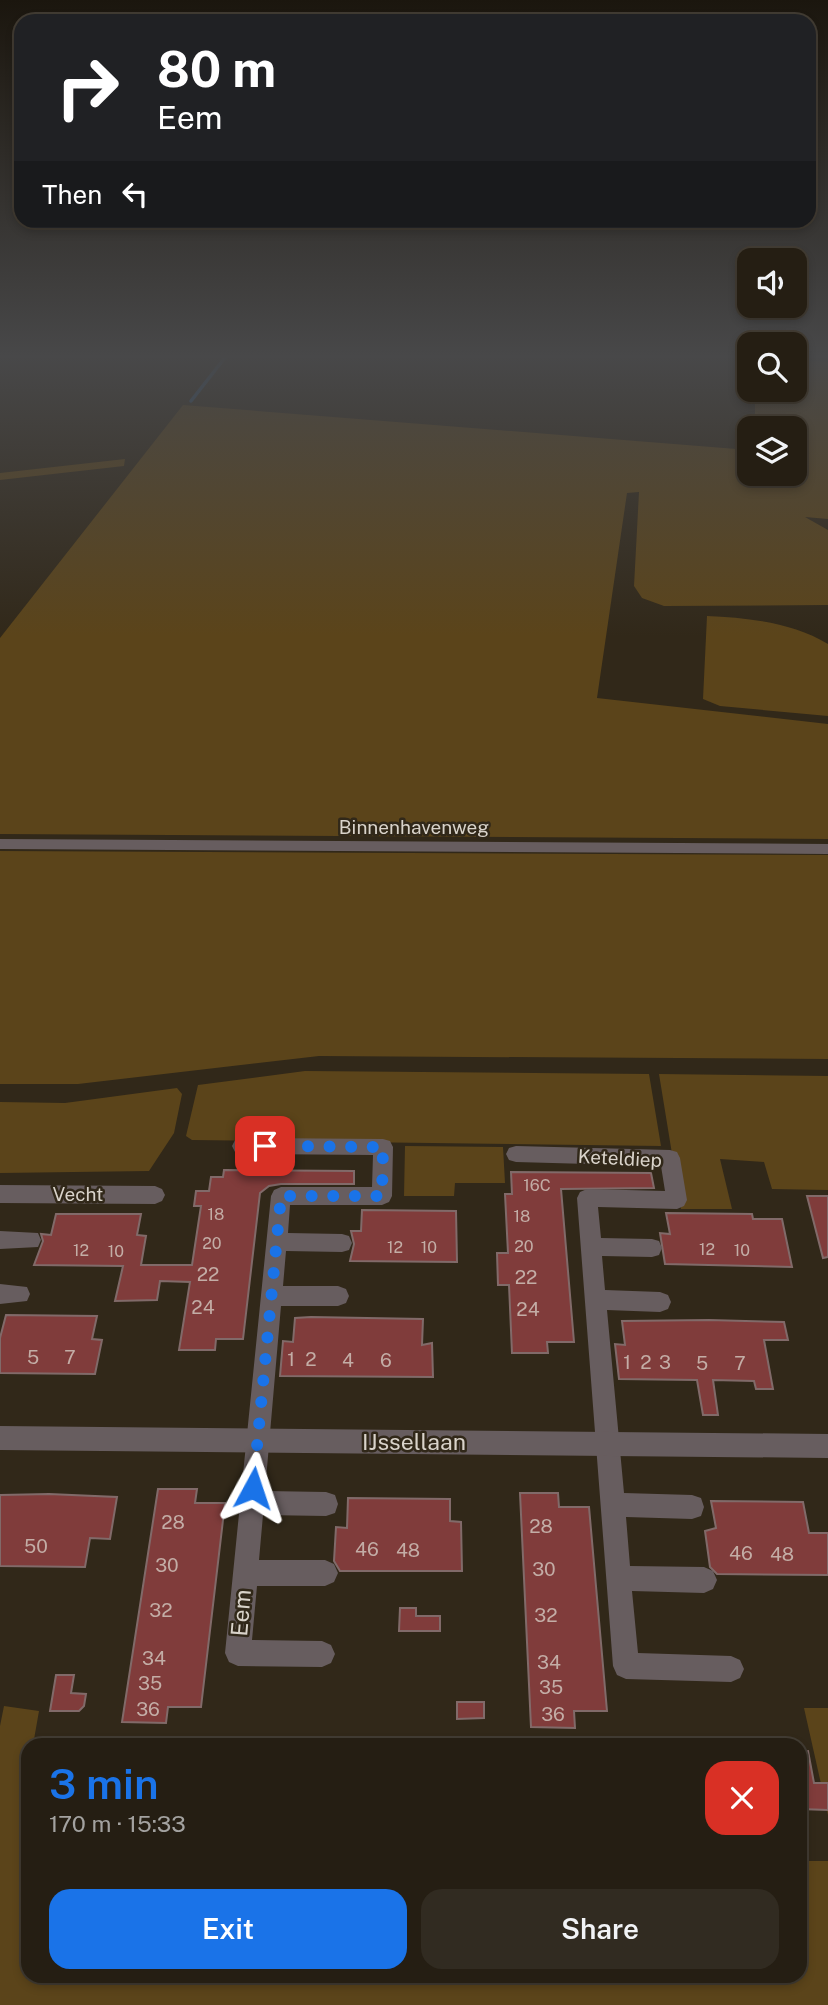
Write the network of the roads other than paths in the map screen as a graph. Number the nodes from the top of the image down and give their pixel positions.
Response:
1 (0, 845) edge
2 (828, 849) edge
3 (242, 1146) dead end
4 (516, 1154) dead end
5 (0, 1194) edge
6 (155, 1195) dead end
7 (0, 1240) edge
8 (31, 1240) dead end
9 (277, 1242) junction
10 (342, 1243) dead end
11 (591, 1247) junction
12 (652, 1248) dead end
13 (272, 1296) junction
14 (338, 1296) dead end
15 (595, 1300) junction
16 (660, 1302) dead end
17 (0, 1438) edge
18 (258, 1441) junction
19 (607, 1444) junction
20 (828, 1446) edge
21 (252, 1503) junction
22 (326, 1504) dead end
23 (612, 1505) junction
24 (692, 1507) dead end
25 (245, 1573) junction
26 (325, 1573) dead end
27 (619, 1578) junction
28 (705, 1580) dead end
29 (323, 1654) dead end
30 (731, 1669) dead end

1 - 2 street, Binnenhavenweg
3 - 9 street, Eem
4 - 11 street, Keteldiep
5 - 6 street, Vecht
7 - 8 street
9 - 10 street
9 - 13 street, Eem
11 - 12 street
11 - 15 street, Keteldiep
13 - 14 street
13 - 18 street, Eem
15 - 16 street
15 - 19 street, Keteldiep
17 - 18 street, IJssellaan
18 - 19 street, IJssellaan
18 - 21 street, Eem
19 - 20 street, IJssellaan
19 - 23 street, Keteldiep
21 - 22 street
21 - 25 street, Eem
23 - 24 street
23 - 27 street, Keteldiep
25 - 26 street, Eem
25 - 29 street, Eem
27 - 28 street
27 - 30 street, Keteldiep

